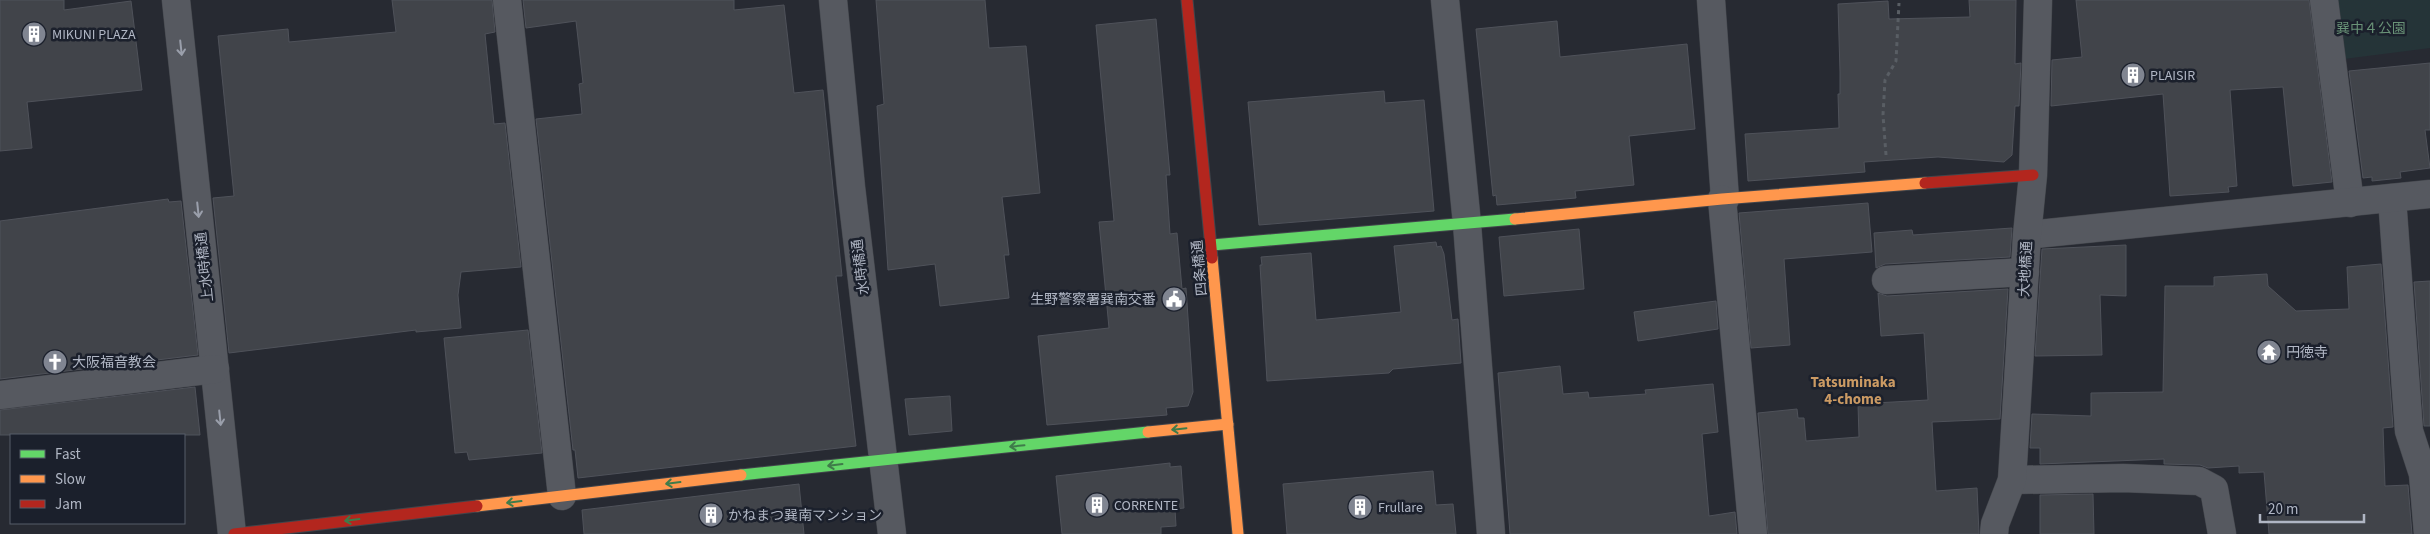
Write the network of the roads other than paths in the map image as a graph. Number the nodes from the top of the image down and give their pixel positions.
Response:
1 (176, 0) edge
2 (507, 0) edge
3 (832, 0) edge
4 (1187, 0) edge
5 (1445, 0) edge
6 (1711, 0) edge
7 (2038, 0) edge
8 (2324, 0) edge
9 (2033, 175) junction
10 (2430, 194) edge
11 (2392, 198) junction
12 (1723, 199) junction
13 (2350, 203) junction
14 (1467, 224) junction
15 (2027, 235) junction
16 (1212, 245) junction
17 (2025, 272) junction
18 (1886, 280) dead end
19 (215, 369) junction
20 (0, 395) edge
21 (1228, 424) junction
22 (883, 459) junction
23 (2012, 480) junction
24 (562, 496) junction
25 (233, 534) edge
26 (892, 534) edge
27 (1238, 534) edge
28 (1491, 534) edge
29 (1754, 534) edge
30 (1994, 534) edge
31 (2222, 534) edge
32 (2428, 534) edge

1 -> 19 street, 上水時橋通
2 - 24 street
3 - 22 street, 水時橋通
4 - 16 street, 四条橋通
5 - 14 street
6 - 12 street
7 - 9 street, 大地橋通
8 - 13 street
9 - 12 street
9 - 15 street, 大地橋通
10 - 11 street
11 - 13 street
11 - 32 street
12 - 14 street
12 - 29 street
13 - 15 street
14 - 16 street
14 - 28 street
15 - 17 street, 大地橋通
16 - 21 street, 四条橋通
17 - 18 street
17 - 23 street, 大地橋通
19 - 20 street
19 -> 25 street, 上水時橋通
21 -> 22 street
21 - 27 street, 四条橋通
22 -> 24 street
22 - 26 street, 水時橋通
23 - 30 street, 大地橋通
23 - 31 street
24 -> 25 street

